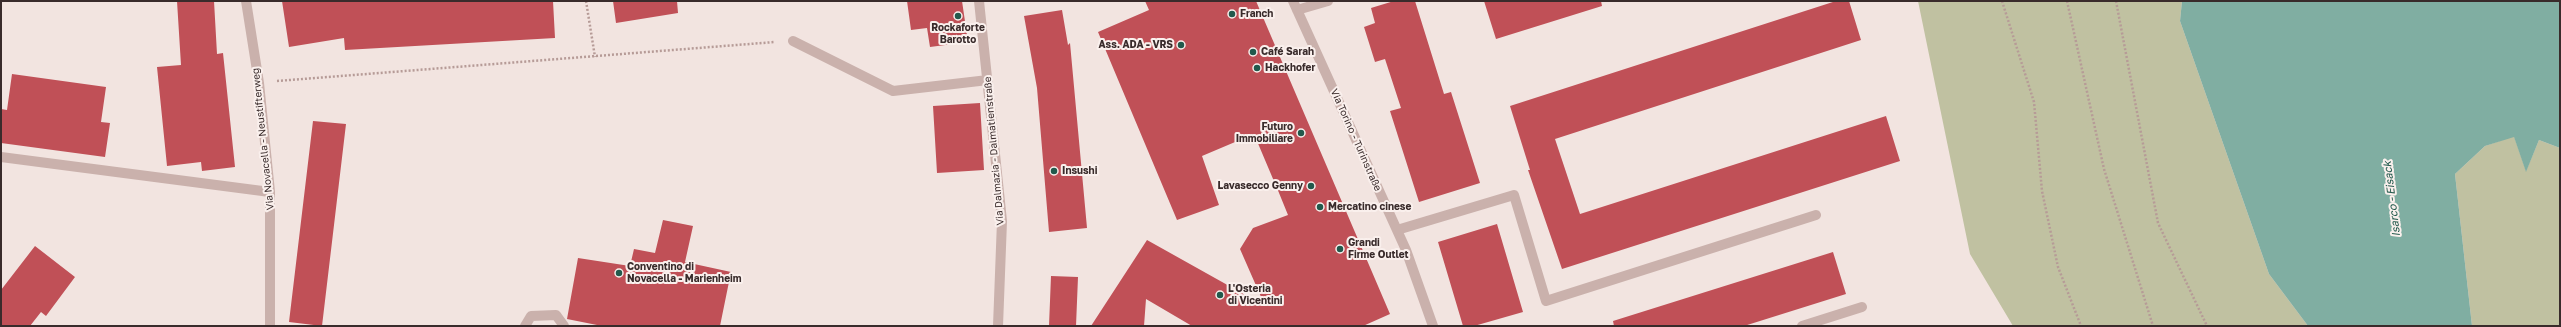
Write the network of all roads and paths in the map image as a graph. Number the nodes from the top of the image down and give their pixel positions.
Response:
1 (246, 1) edge
2 (586, 1) edge
3 (979, 1) edge
4 (1328, 1) edge
5 (2002, 1) edge
6 (2067, 1) edge
7 (2116, 1) edge
8 (1295, 5) edge
9 (793, 41) joint
10 (595, 57) junction
11 (988, 80) junction
12 (259, 83) junction
13 (1, 157) edge
14 (270, 192) junction
15 (1816, 215) dead end
16 (1397, 230) junction
17 (1862, 307) dead end
18 (270, 326) edge
19 (525, 326) edge
20 (564, 326) edge
21 (998, 326) edge
22 (1433, 326) edge
23 (1802, 326) edge
24 (2081, 326) edge
25 (2153, 326) edge
26 (2207, 326) edge

1 - 12 street, Via Novacella - Neustifterweg
2 - 10 path
3 - 11 street, Via Dalmazia - Dalmatienstraße
4 - 8 street
5 - 24 path
6 - 25 path
7 - 26 path
8 - 16 street, Via Torino - Turinstraße
9 - 10 path
9 - 11 street
10 - 12 path
11 - 21 street, Via Dalmazia - Dalmatienstraße
12 - 14 street, Via Novacella - Neustifterweg
13 - 14 street
14 - 18 street, Via Novacella - Neustifterweg
15 - 16 street
16 - 22 street, Via Torino - Turinstraße
17 - 23 street
19 - 20 street

